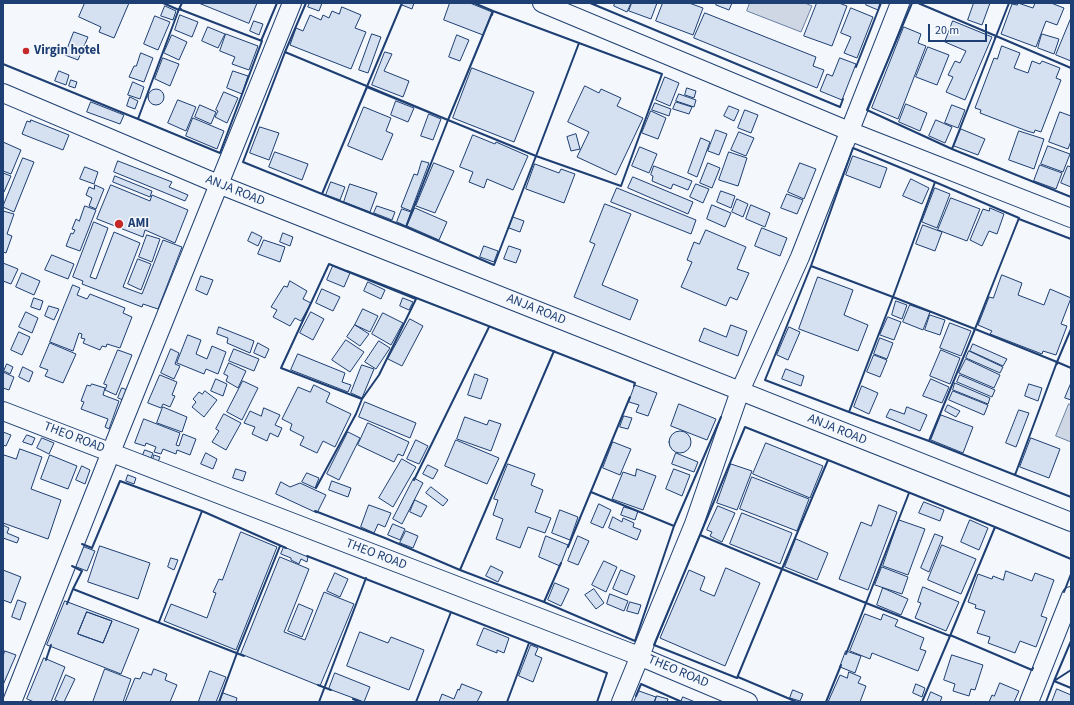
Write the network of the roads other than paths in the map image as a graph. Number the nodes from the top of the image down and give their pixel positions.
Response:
1 (292, 3) edge
2 (542, 3) edge
3 (900, 3) edge
4 (3, 93) edge
5 (849, 131) junction
6 (218, 184) junction
7 (1071, 218) edge
8 (740, 391) junction
9 (3, 410) edge
10 (111, 452) junction
11 (1071, 522) edge
12 (1071, 596) edge
13 (639, 656) junction
14 (12, 702) edge
15 (621, 702) edge
16 (748, 702) edge
17 (1028, 702) edge

1 - 6 street
2 - 5 street
3 - 5 street
4 - 6 street, ANJA ROAD
5 - 7 street
5 - 8 street
6 - 8 street, ANJA ROAD
6 - 10 street
8 - 11 street, ANJA ROAD
8 - 13 street
9 - 10 street, THEO ROAD
10 - 13 street, THEO ROAD
10 - 14 street
12 - 17 street
13 - 15 street
13 - 16 street, THEO ROAD

